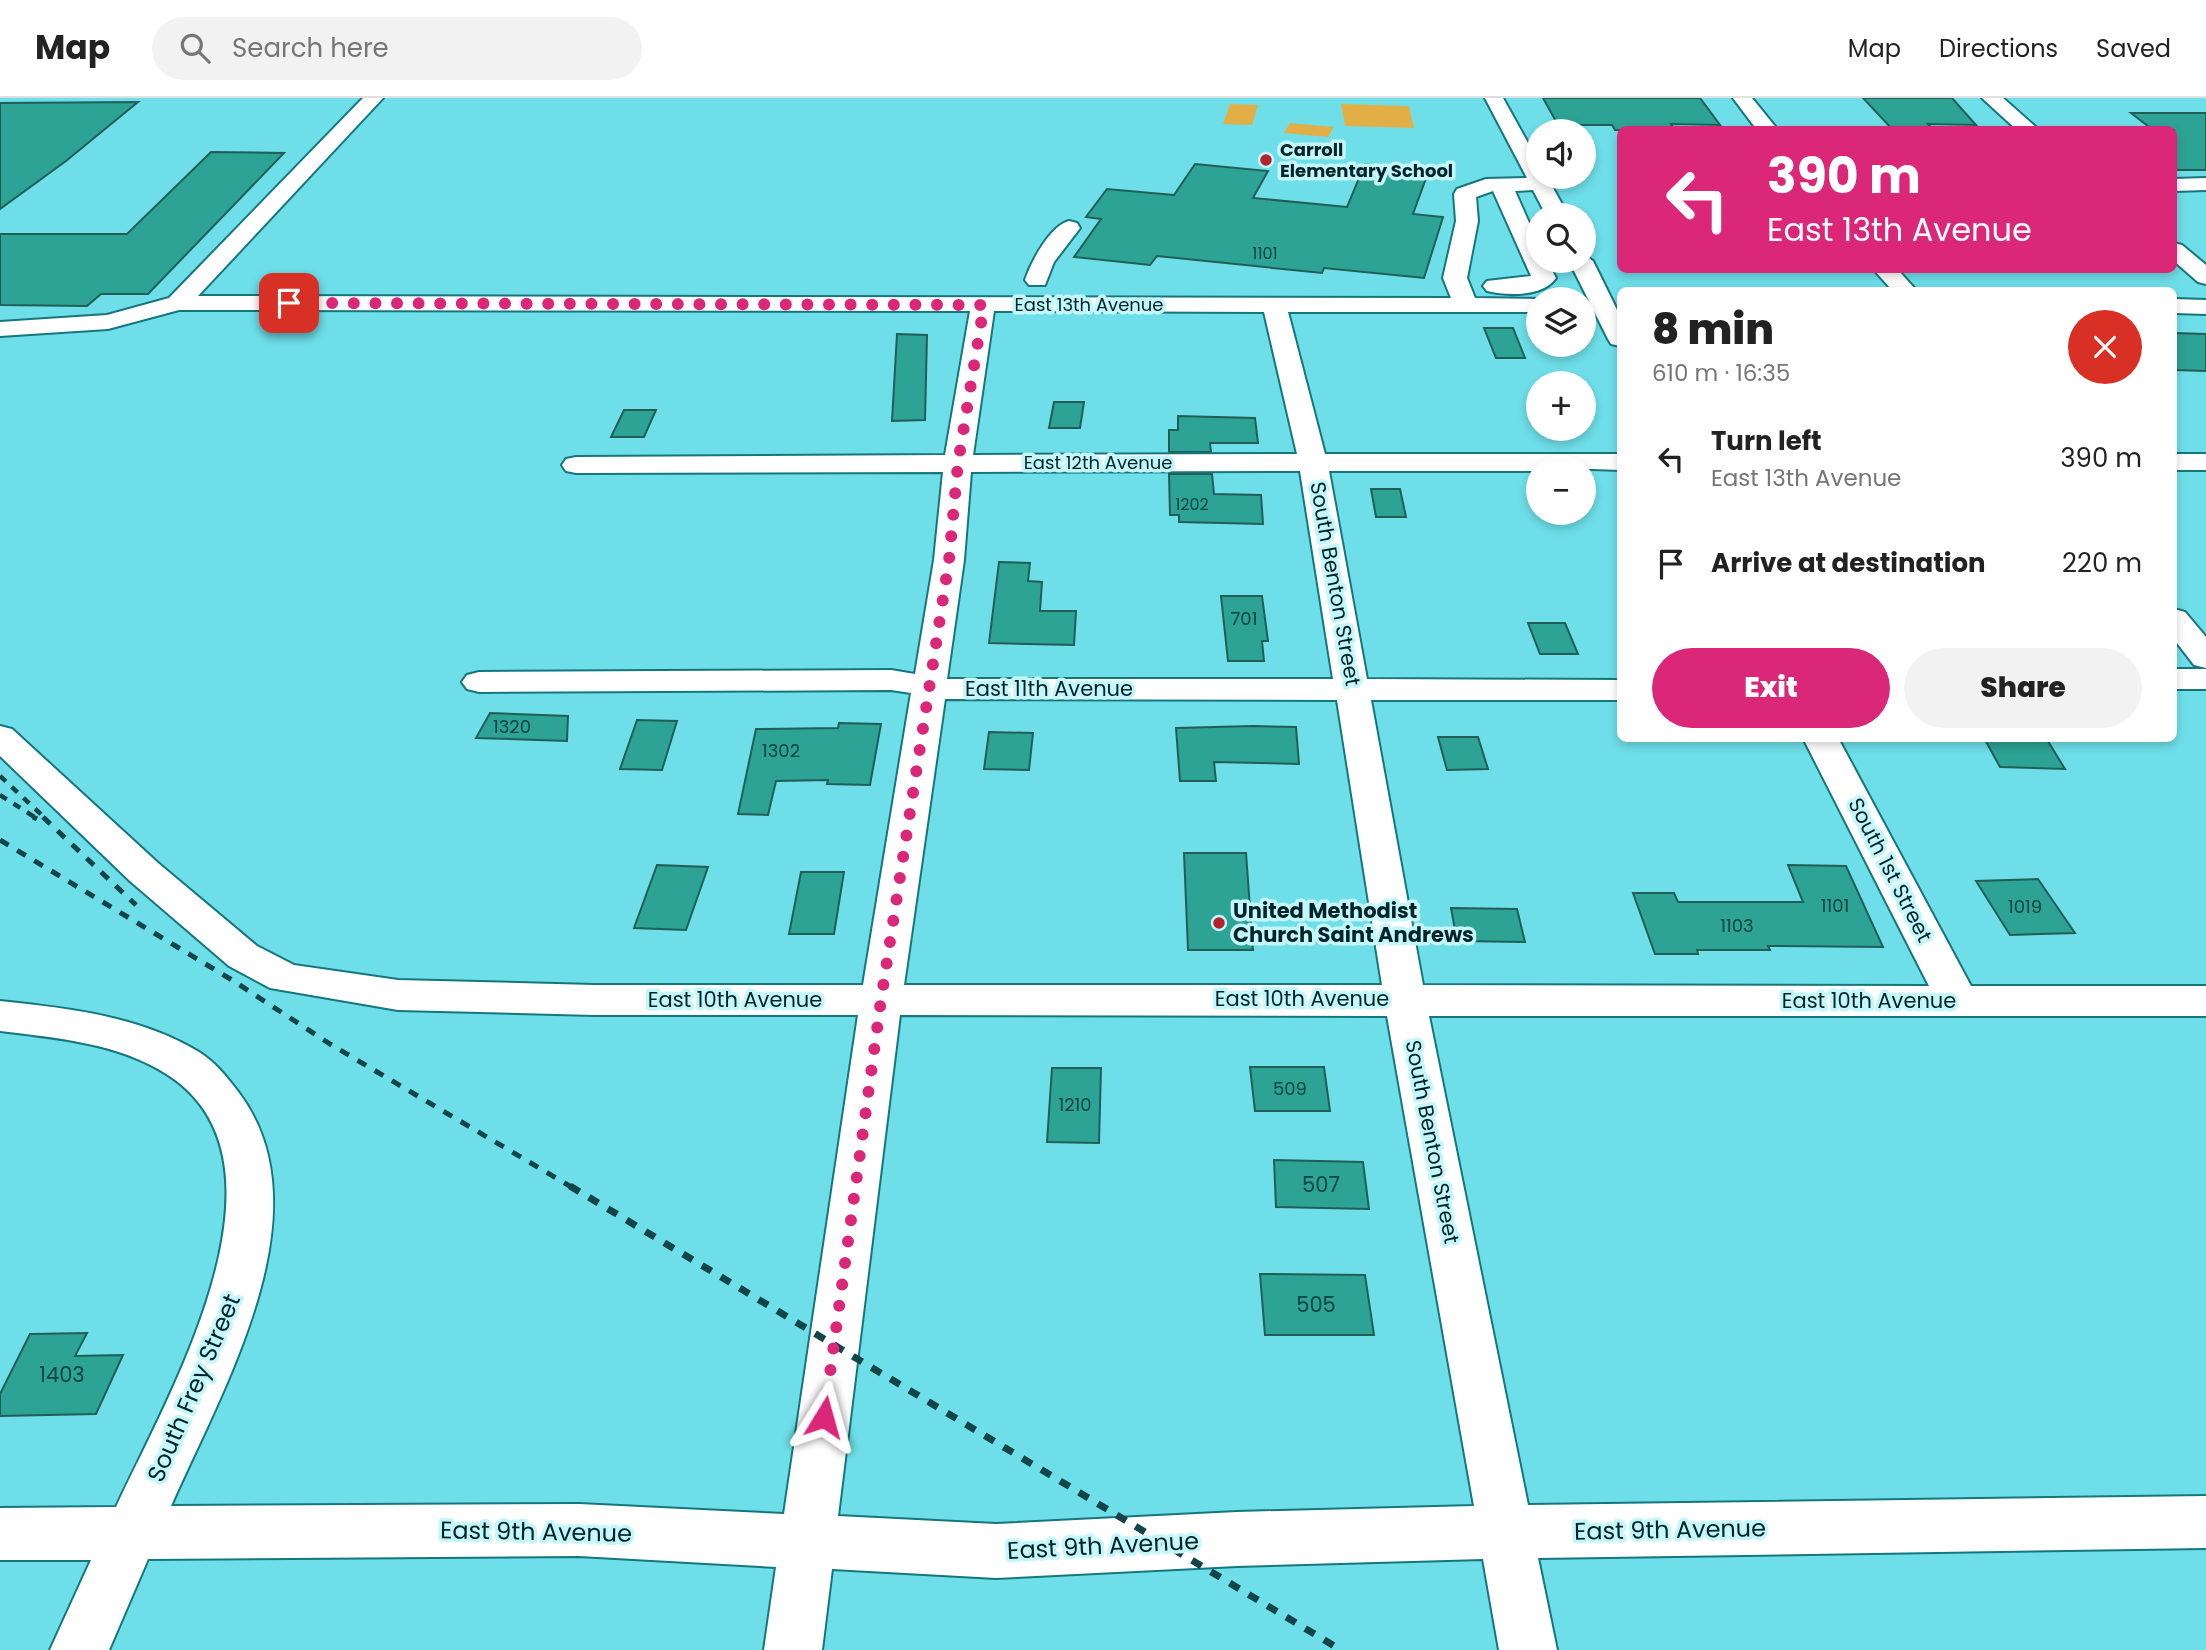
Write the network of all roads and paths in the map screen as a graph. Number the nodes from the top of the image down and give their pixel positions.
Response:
1 (374, 98) edge
2 (1494, 98) edge
3 (1742, 98) edge
4 (1991, 98) edge
5 (1765, 126) edge
6 (2024, 126) edge
7 (1526, 158) edge
8 (1503, 184) junction
9 (1526, 184) edge
10 (2177, 184) edge
11 (2206, 184) edge
12 (1069, 228) dead end
13 (2177, 253) edge
14 (1587, 273) edge
15 (1889, 273) edge
16 (2206, 277) edge
17 (1037, 280) junction
18 (1063, 280) dead end
19 (1901, 287) edge
20 (1462, 296) junction
21 (1254, 297) junction
22 (178, 303) junction
23 (1526, 304) edge
24 (984, 305) junction
25 (1032, 305) junction
26 (1603, 305) edge
27 (2177, 306) edge
28 (2206, 307) edge
29 (0, 329) edge
30 (1617, 333) edge
31 (1313, 462) junction
32 (1617, 462) edge
33 (2177, 462) edge
34 (2206, 462) edge
35 (958, 463) junction
36 (576, 465) dead end
37 (2177, 623) edge
38 (2206, 658) edge
39 (2177, 678) edge
40 (2206, 678) edge
41 (479, 682) dead end
42 (930, 686) junction
43 (1354, 690) junction
44 (1617, 690) edge
45 (0, 737) edge
46 (1822, 742) edge
47 (1405, 999) junction
48 (881, 1000) junction
49 (1958, 1001) junction
50 (2206, 1001) edge
51 (0, 1016) edge
52 (2206, 1522) edge
53 (1507, 1532) junction
54 (132, 1533) junction
55 (0, 1534) edge
56 (807, 1541) junction
57 (79, 1650) edge
58 (793, 1650) edge
59 (1528, 1650) edge

1 - 22 street
2 - 7 street
3 - 5 street
4 - 6 street
8 - 9 street
8 - 20 street
8 - 20 street
10 - 11 street
12 - 17 street
13 - 16 street
14 - 26 street
15 - 19 street
17 - 18 street
17 - 25 street
20 - 21 street, East 13th Avenue
20 - 23 street, East 13th Avenue
21 - 25 street, East 13th Avenue
21 - 31 street, South Benton Street
22 - 24 street, East 13th Avenue
22 - 29 street, East 13th Avenue
24 - 25 street, East 13th Avenue
24 - 35 street
26 - 30 street
27 - 28 street
31 - 32 street, East 12th Avenue
31 - 35 street, East 12th Avenue
31 - 43 street, South Benton Street
33 - 34 street
35 - 36 street, East 12th Avenue
35 - 42 street
37 - 38 street
39 - 40 street
41 - 42 street, East 11th Avenue
42 - 43 street, East 11th Avenue
42 - 48 street
43 - 44 street, East 11th Avenue
43 - 47 street, South Benton Street
45 - 48 street, East 10th Avenue
46 - 49 street, South 1st Street
47 - 48 street, East 10th Avenue
47 - 49 street, East 10th Avenue
47 - 53 street, South Benton Street
48 - 56 street
49 - 50 street, East 10th Avenue
51 - 54 street, South Frey Street
52 - 53 street, East 9th Avenue
53 - 56 street, East 9th Avenue
53 - 59 street, South Benton Street
54 - 55 street, East 9th Avenue
54 - 56 street, East 9th Avenue
54 - 57 street, South Frey Street
56 - 58 street

